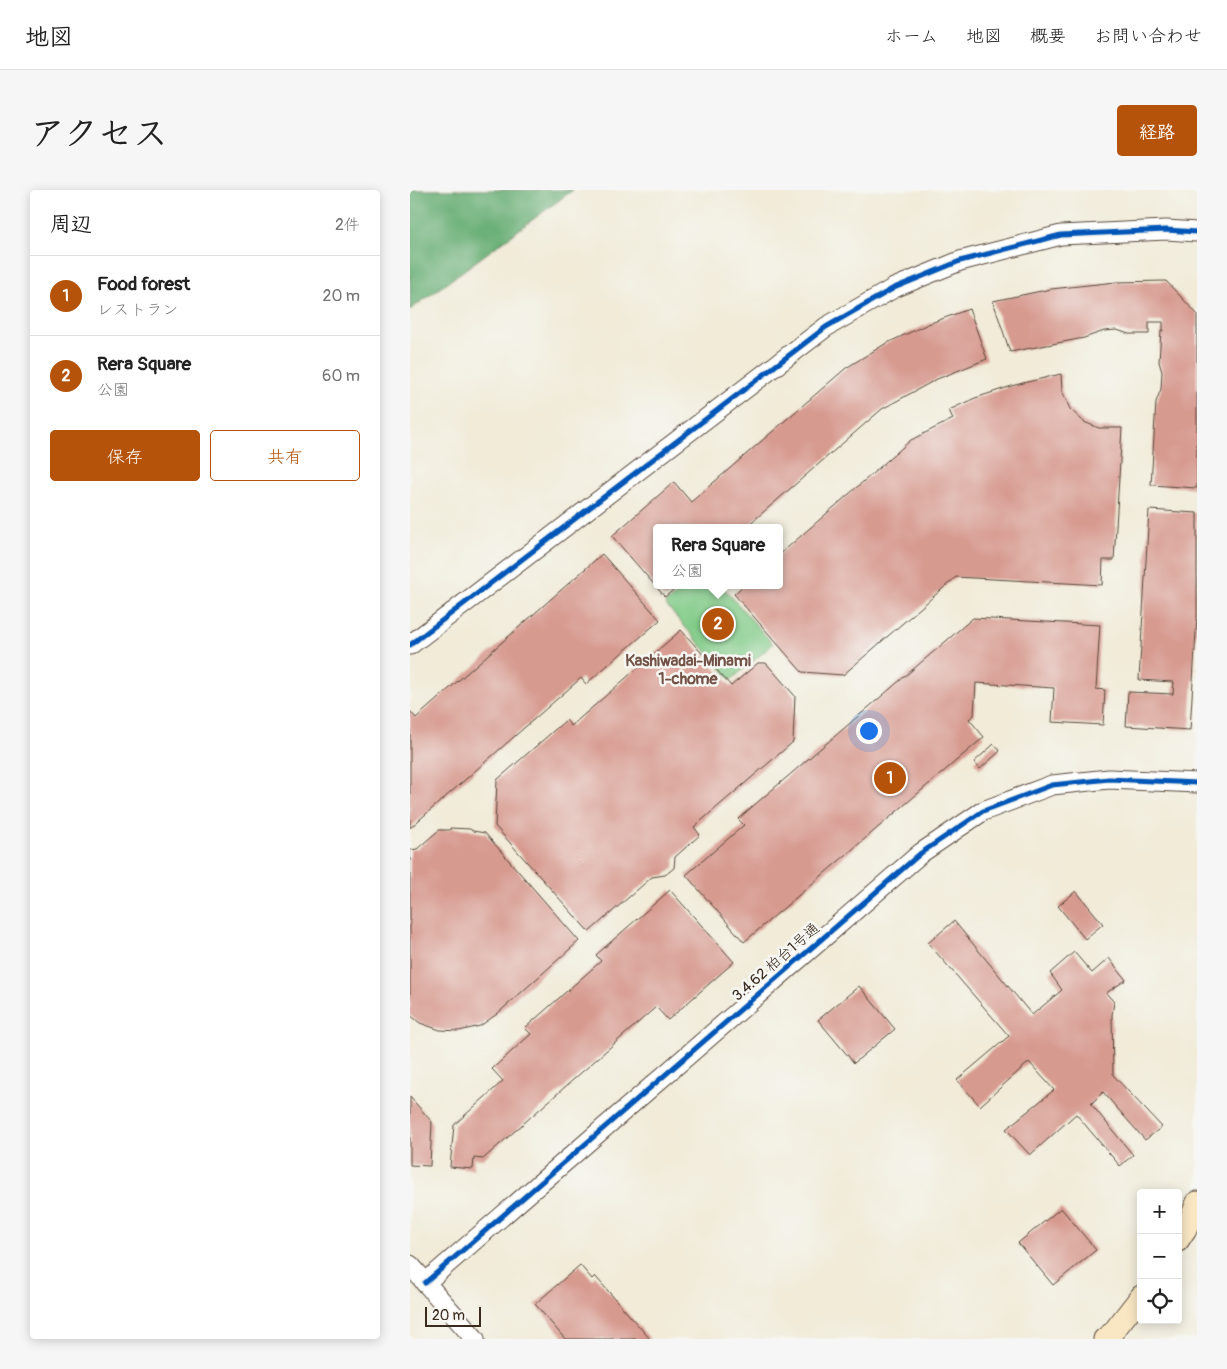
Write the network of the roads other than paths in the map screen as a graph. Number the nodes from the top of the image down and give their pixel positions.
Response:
1 (1197, 232) edge
2 (410, 645) edge
3 (1197, 783) edge
4 (1197, 1202) edge
5 (1182, 1235) edge
6 (410, 1265) edge
7 (425, 1283) junction
8 (1137, 1301) edge
9 (475, 1339) edge
10 (1104, 1339) edge

1 - 2 street
3 - 7 street, 3.4.62 柏台1号通
4 - 5 main road
6 - 7 street
7 - 9 street
8 - 10 main road

